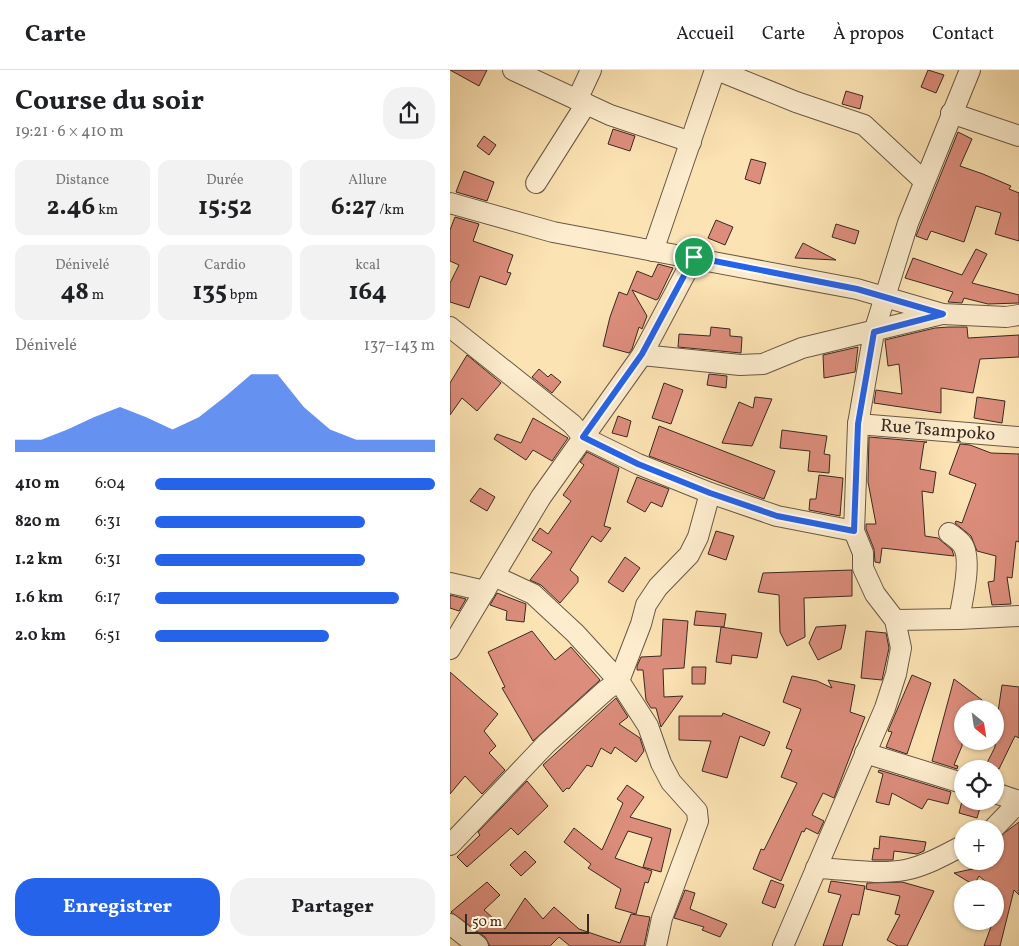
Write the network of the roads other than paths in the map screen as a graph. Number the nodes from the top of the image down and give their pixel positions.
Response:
1 (513, 70) edge
2 (591, 70) edge
3 (716, 70) edge
4 (970, 70) edge
5 (582, 102) junction
6 (952, 113) junction
7 (1019, 136) edge
8 (690, 142) junction
9 (924, 181) junction
10 (536, 183) dead end
11 (450, 204) edge
12 (653, 251) junction
13 (694, 257) junction
14 (886, 296) junction
15 (943, 314) junction
16 (1019, 316) edge
17 (450, 327) edge
18 (874, 332) junction
19 (642, 354) junction
20 (858, 424) junction
21 (583, 437) junction
22 (1019, 437) edge
23 (710, 493) junction
24 (854, 531) junction
25 (950, 533) dead end
26 (450, 583) edge
27 (489, 584) junction
28 (1019, 616) edge
29 (959, 619) junction
30 (895, 620) junction
31 (450, 649) edge
32 (619, 681) junction
33 (865, 753) junction
34 (954, 781) edge
35 (1004, 797) edge
36 (1019, 802) edge
37 (1002, 820) edge
38 (450, 845) edge
39 (954, 850) edge
40 (816, 868) junction
41 (450, 924) edge
42 (478, 946) edge
43 (656, 946) edge
44 (783, 946) edge

1 - 5 street
2 - 5 street
3 - 8 street
3 - 9 street
4 - 6 street
5 - 8 street
5 - 10 street
6 - 7 street
6 - 9 street
8 - 12 street
9 - 14 street
11 - 12 street
12 - 13 street
13 - 14 street
13 - 19 street
14 - 15 street
14 - 18 street
15 - 16 street
15 - 18 street
17 - 21 street
18 - 19 street
18 - 20 street
19 - 21 street
20 - 22 street, Rue Tsampoko
20 - 24 street, Rue Tsampoko
21 - 23 street
21 - 27 street
23 - 24 street
23 - 32 street
24 - 30 street, Rue Tsampoko
25 - 29 street
26 - 27 street
27 - 31 street
27 - 32 street
28 - 29 street
29 - 30 street
30 - 33 street
32 - 38 street
32 - 43 street
33 - 34 street
33 - 40 street
35 - 36 street
36 - 37 street
39 - 40 street
40 - 44 street
41 - 42 street

